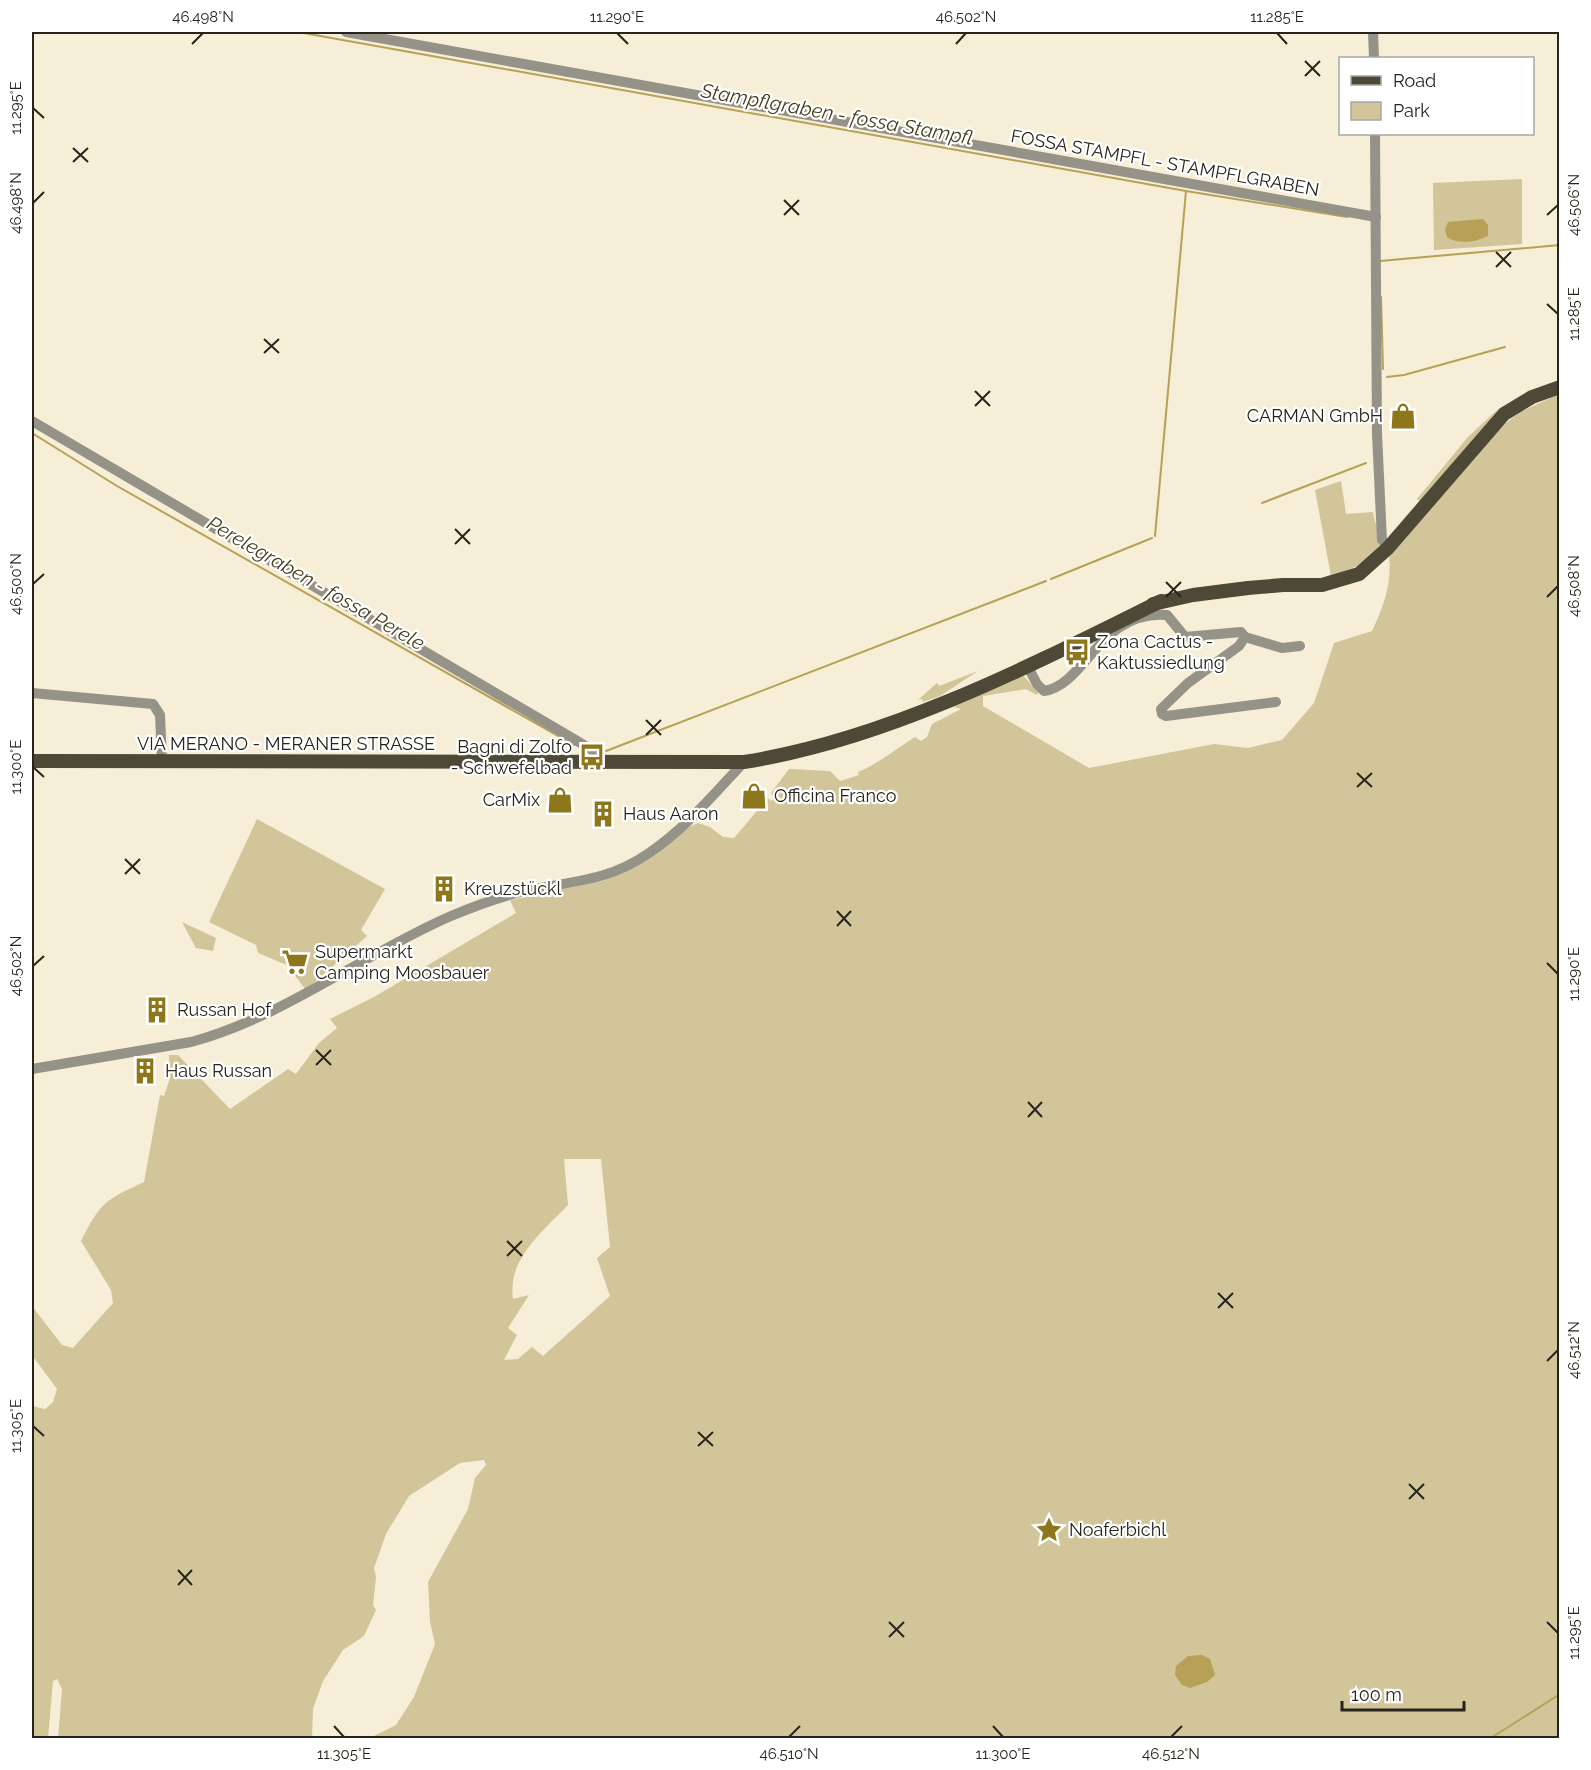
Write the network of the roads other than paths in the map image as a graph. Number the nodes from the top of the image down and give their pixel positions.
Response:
1 (346, 32) edge
2 (1373, 32) edge
3 (1374, 57) edge
4 (1375, 135) edge
5 (1376, 217) junction
6 (1560, 387) edge
7 (32, 421) edge
8 (1388, 548) junction
9 (1245, 636) junction
10 (1300, 646) dead end
11 (1027, 664) junction
12 (32, 693) edge
13 (1276, 702) dead end
14 (32, 761) edge
15 (162, 761) junction
16 (744, 762) junction
17 (600, 763) junction
18 (32, 1068) edge

1 - 5 street, FOSSA STAMPFL - STAMPFLGRABEN
2 - 3 street
4 - 5 street
5 - 8 street
6 - 8 main road, VIA MERANO - MERANER STRASSE
7 - 17 street
8 - 11 main road, VIA MERANO - MERANER STRASSE
9 - 10 street
9 - 11 street
9 - 13 street
11 - 16 main road, VIA MERANO - MERANER STRASSE
12 - 15 street
14 - 15 main road, VIA MERANO - MERANER STRASSE
15 - 17 main road, VIA MERANO - MERANER STRASSE
16 - 17 main road, VIA MERANO - MERANER STRASSE
16 - 18 street

